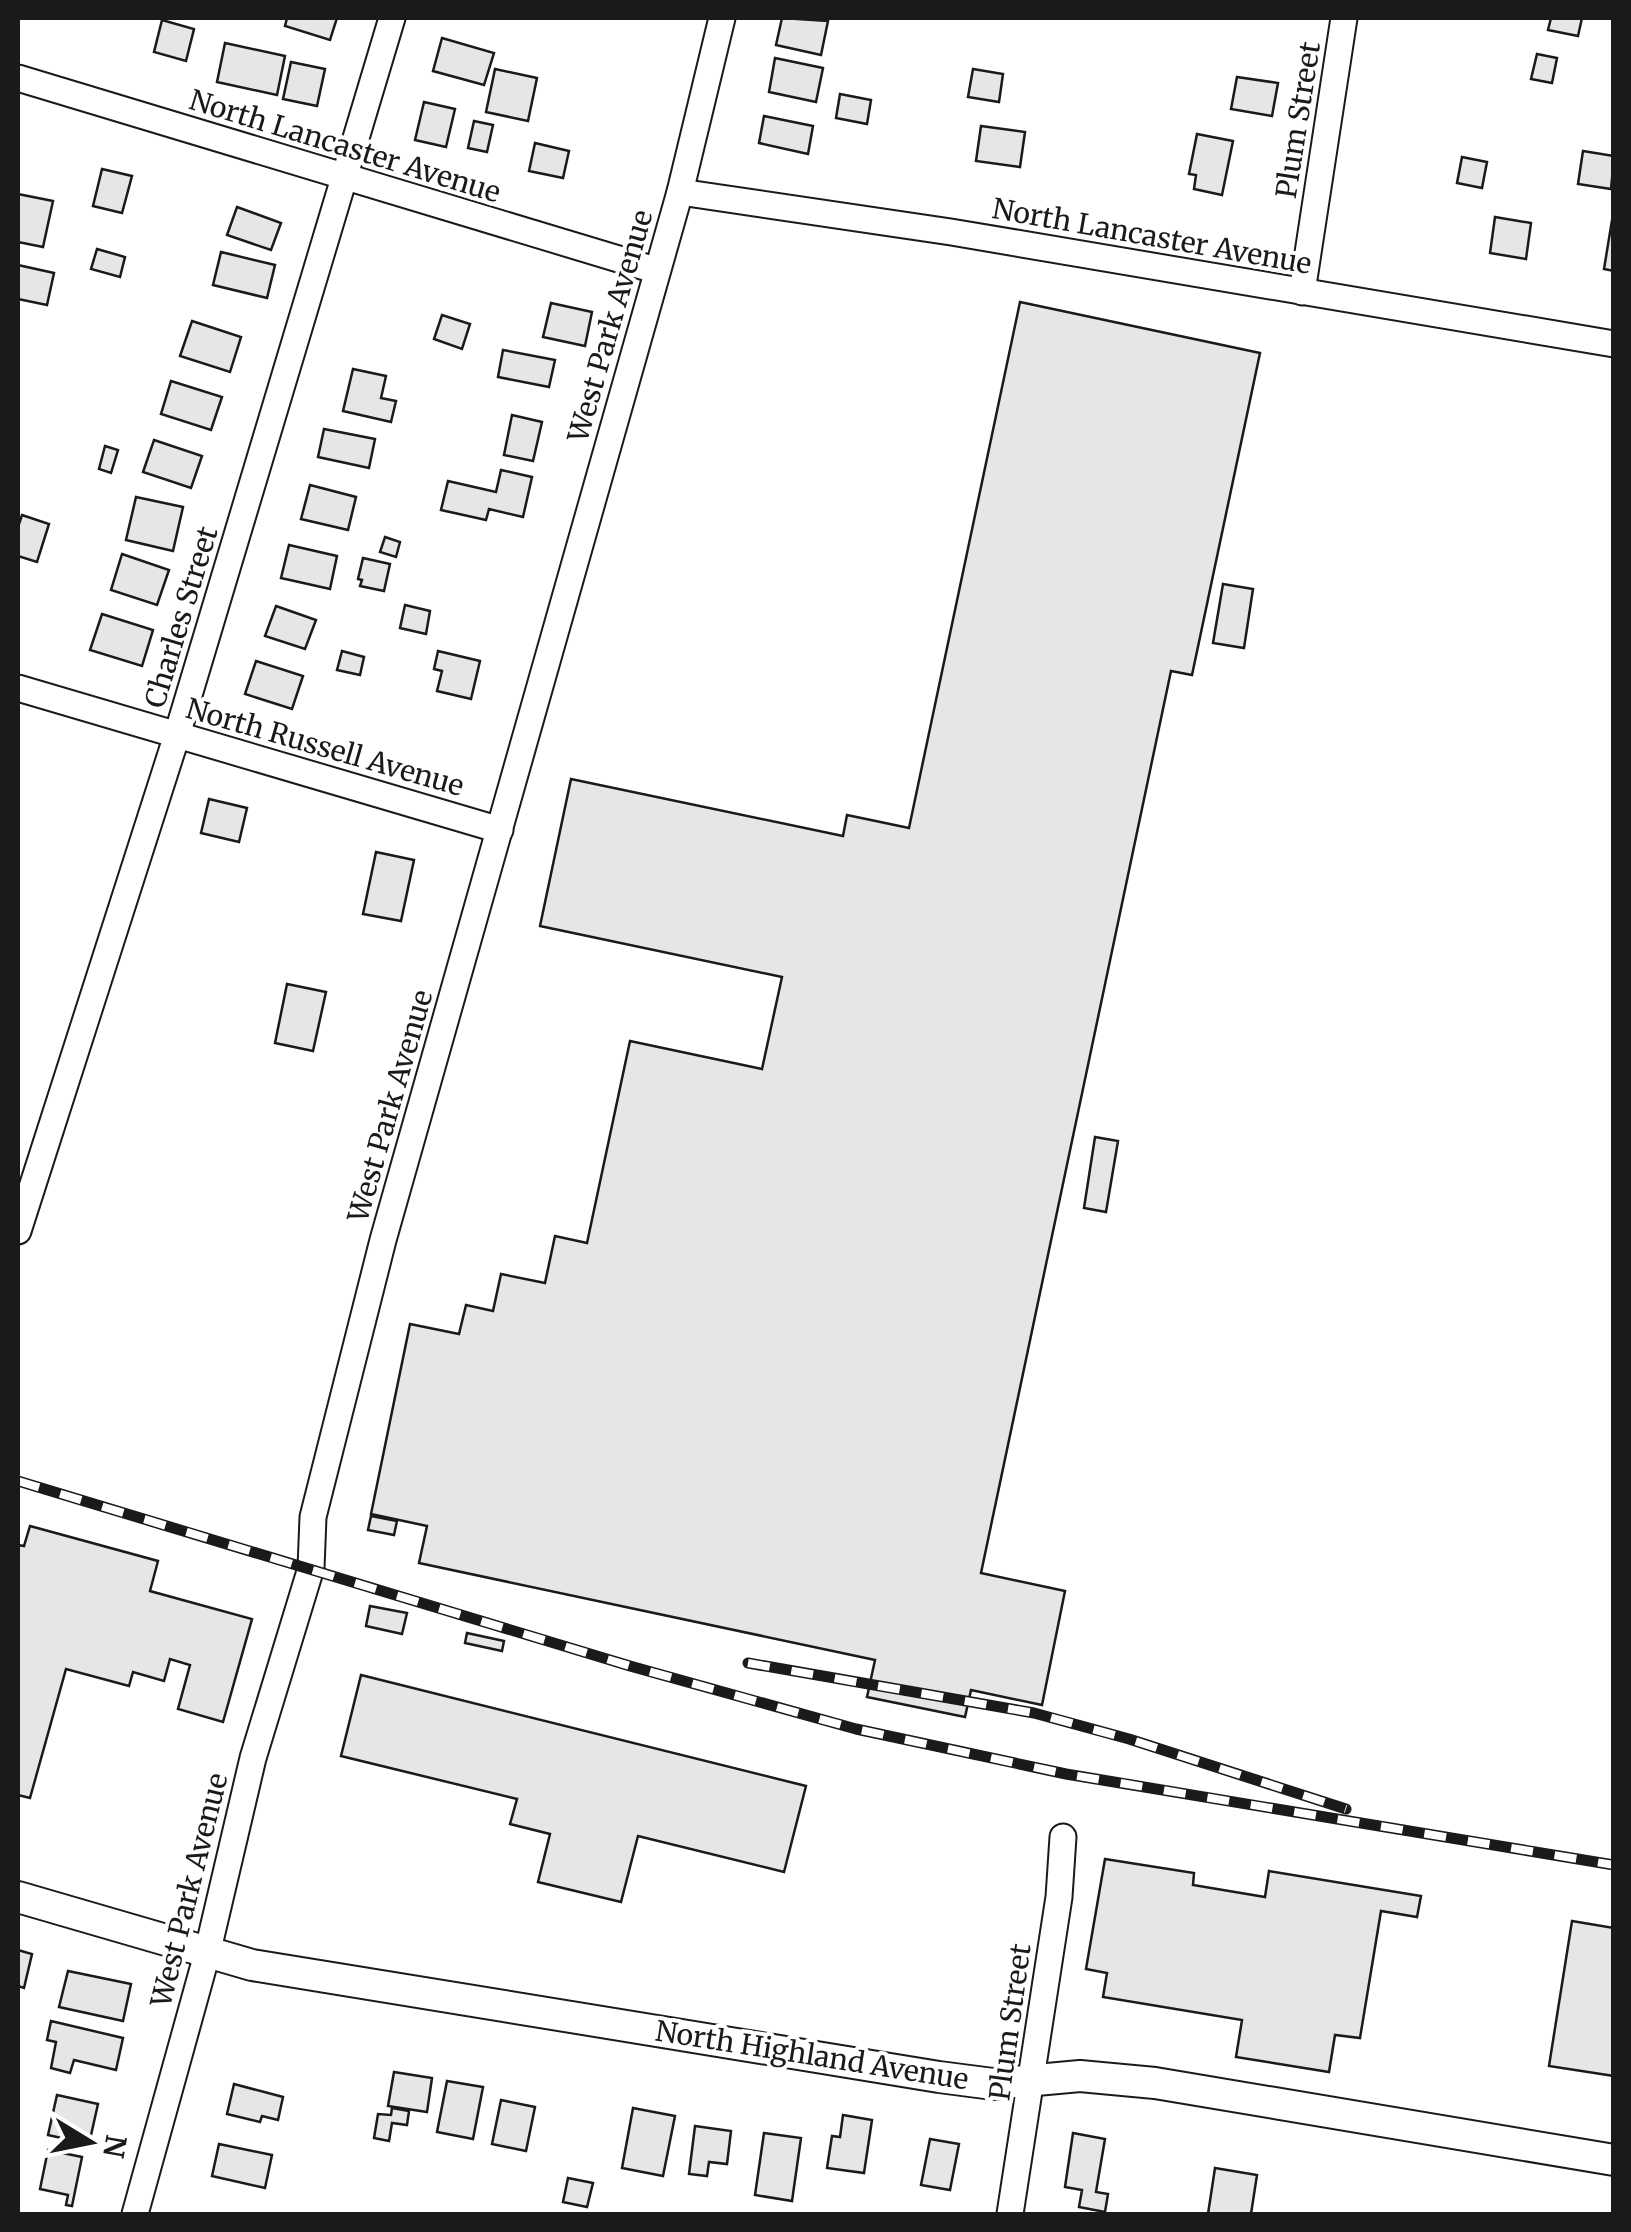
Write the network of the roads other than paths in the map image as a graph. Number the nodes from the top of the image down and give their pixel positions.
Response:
1 (392, 18) edge
2 (722, 18) edge
3 (1344, 18) edge
4 (18, 78) edge
5 (344, 178) junction
6 (680, 192) junction
7 (656, 270) junction
8 (1302, 292) junction
9 (1614, 344) edge
10 (18, 688) edge
11 (177, 735) junction
12 (500, 830) junction
13 (18, 1231) edge
14 (1062, 1838) dead end
15 (18, 1896) edge
16 (206, 1954) junction
17 (1032, 2080) junction
18 (1614, 2160) edge
19 (135, 2214) edge
20 (1010, 2214) edge

1 - 5 street, Charles Street
2 - 6 street, West Park Avenue
3 - 8 street, Plum Street
4 - 5 street, North Lancaster Avenue
5 - 7 street, North Lancaster Avenue
5 - 11 street, Charles Street
6 - 7 street, West Park Avenue
6 - 8 street, North Lancaster Avenue
7 - 12 street, West Park Avenue
8 - 9 street, North Lancaster Avenue
10 - 11 street, North Russell Avenue
11 - 12 street, North Russell Avenue
11 - 13 street, Charles Street
12 - 16 street, West Park Avenue
14 - 17 street, Plum Street
15 - 16 street, North Highland Avenue
16 - 17 street, North Highland Avenue
16 - 19 street, West Park Avenue
17 - 18 street, North Highland Avenue
17 - 20 street, Plum Street

